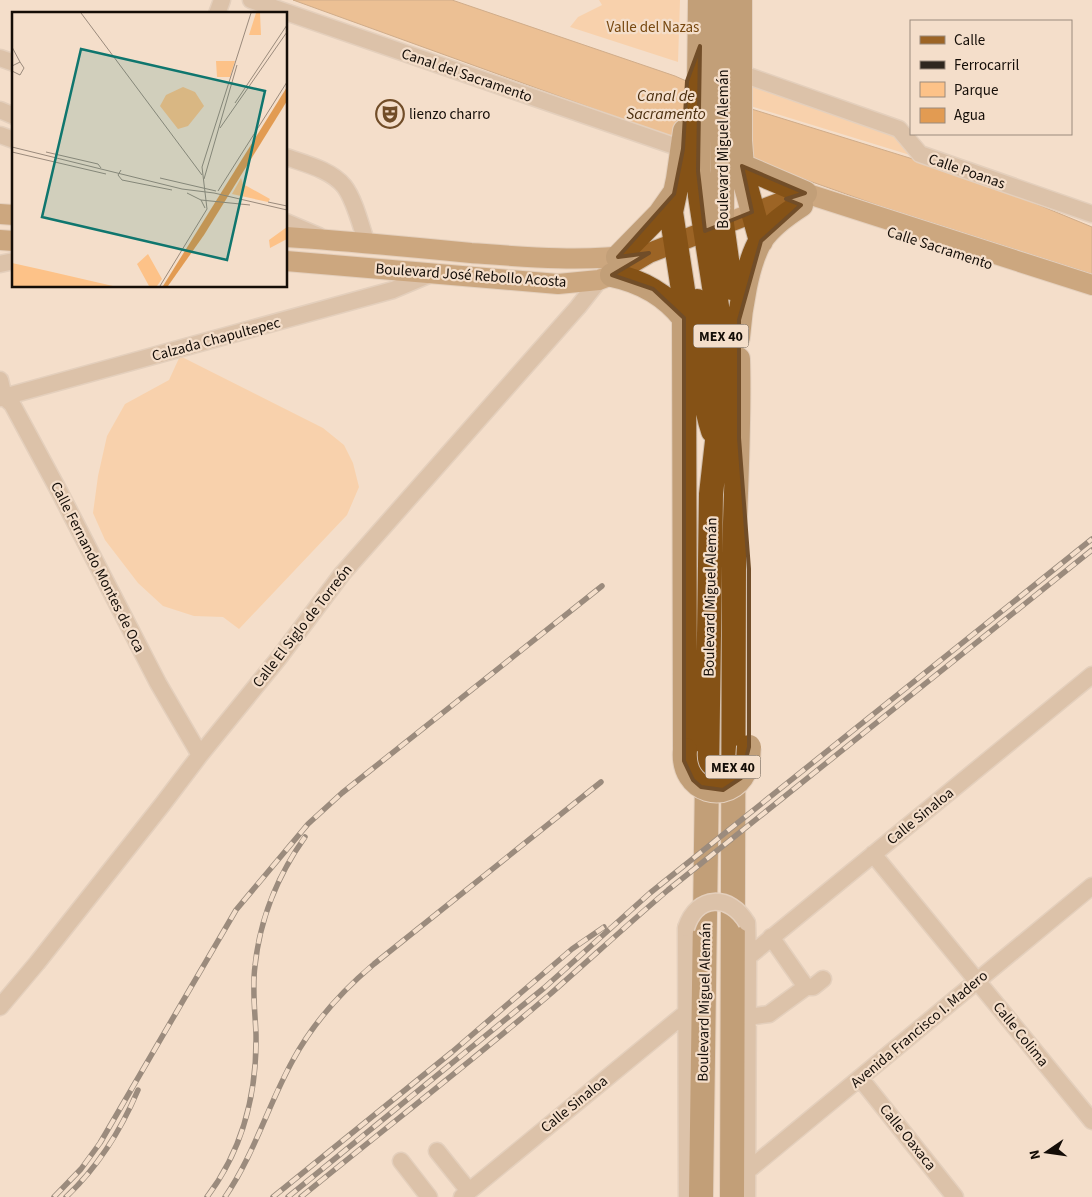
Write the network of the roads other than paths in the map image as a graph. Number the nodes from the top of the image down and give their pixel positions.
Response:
1 (222, 0) edge
2 (251, 0) edge
3 (723, 0) edge
4 (740, 0) edge
5 (698, 7) edge
6 (217, 12) edge
7 (0, 58) edge
8 (12, 62) edge
9 (732, 76) junction
10 (0, 110) edge
11 (12, 115) edge
12 (0, 134) edge
13 (689, 136) junction
14 (12, 139) edge
15 (732, 143) junction
16 (288, 158) edge
17 (742, 166) junction
18 (674, 194) junction
19 (798, 199) junction
20 (12, 208) edge
21 (752, 212) junction
22 (0, 213) edge
23 (1092, 214) edge
24 (288, 223) edge
25 (697, 234) junction
26 (288, 237) edge
27 (331, 240) junction
28 (761, 241) junction
29 (367, 244) junction
30 (503, 255) junction
31 (288, 261) edge
32 (610, 271) junction
33 (431, 274) junction
34 (504, 280) junction
35 (1092, 285) edge
36 (1092, 299) edge
37 (684, 318) junction
38 (738, 337) junction
39 (0, 380) edge
40 (2, 398) edge
41 (727, 440) junction
42 (685, 517) junction
43 (710, 563) junction
44 (1092, 674) edge
45 (200, 755) junction
46 (873, 854) junction
47 (1092, 886) edge
48 (771, 937) junction
49 (748, 956) junction
50 (823, 979) dead end
51 (977, 981) junction
52 (806, 987) junction
53 (0, 1007) edge
54 (687, 1012) junction
55 (754, 1016) junction
56 (860, 1078) junction
57 (1092, 1121) edge
58 (437, 1151) dead end
59 (401, 1161) dead end
60 (745, 1190) edge
61 (466, 1194) edge
62 (430, 1197) edge
63 (687, 1197) edge
64 (702, 1197) edge
65 (955, 1197) edge

1 - 6 street
2 - 13 street, Canal del Sacramento
3 - 9 highway, Boulevard Miguel Alemán / MEX 40
4 - 9 highway
5 - 13 highway, Boulevard Miguel Alemán / MEX 40
7 - 8 street
9 - 15 highway, Boulevard Miguel Alemán / MEX 40
9 - 15 highway
9 - 23 street, Calle Poanas
10 - 11 street
12 - 14 street
13 - 18 highway
13 - 25 highway, Boulevard Miguel Alemán / MEX 40
15 - 17 highway
15 - 25 highway, Boulevard Miguel Alemán / MEX 40
16 - 29 street
17 - 19 highway
17 - 21 highway
18 - 25 highway
18 - 32 highway
19 - 21 main road
19 - 28 highway
19 - 35 main road, Calle Sacramento
19 - 36 main road, Calle Sacramento
20 - 22 street
21 - 25 main road
21 - 28 highway
24 - 27 street
25 - 32 main road, Boulevard José Rebollo Acosta
25 - 37 highway
25 - 38 highway, Boulevard Miguel Alemán / MEX 40
25 - 41 highway
26 - 27 main road, Boulevard José Rebollo Acosta
27 - 29 main road, Boulevard José Rebollo Acosta
28 - 38 highway
29 - 30 main road, Boulevard José Rebollo Acosta
30 - 32 main road, Boulevard José Rebollo Acosta
30 - 34 main road
31 - 33 main road, Boulevard José Rebollo Acosta
32 - 34 main road, Boulevard José Rebollo Acosta
32 - 37 highway
32 - 45 street, Calle El Siglo de Torreón
33 - 34 main road, Boulevard José Rebollo Acosta
33 - 40 street, Calzada Chapultepec
37 - 42 highway
38 - 41 highway, Boulevard Miguel Alemán / MEX 40
39 - 40 street, Calle Fernando Montes de Oca
40 - 45 street, Calle Fernando Montes de Oca
41 - 42 highway, bridge
41 - 43 highway, Boulevard Miguel Alemán / MEX 40
41 - 60 highway, Boulevard Miguel Alemán / MEX 40
42 - 43 highway
43 - 64 highway, Boulevard Miguel Alemán / MEX 40
44 - 46 street, Calle Sinaloa
45 - 53 street, Calle El Siglo de Torreón
46 - 48 street, Calle Sinaloa
46 - 51 street, Calle Colima
47 - 51 street, Avenida Francisco I. Madero
48 - 49 street, Calle Sinaloa
48 - 52 street
49 - 54 street, bridge
49 - 55 street
50 - 52 street
51 - 56 street, Avenida Francisco I. Madero
51 - 57 street, Calle Colima
52 - 55 street
54 - 61 street, Calle Sinaloa
54 - 63 street
55 - 60 street
56 - 60 street, Avenida Francisco I. Madero
56 - 65 street, Calle Oaxaca
58 - 61 street
59 - 62 street

